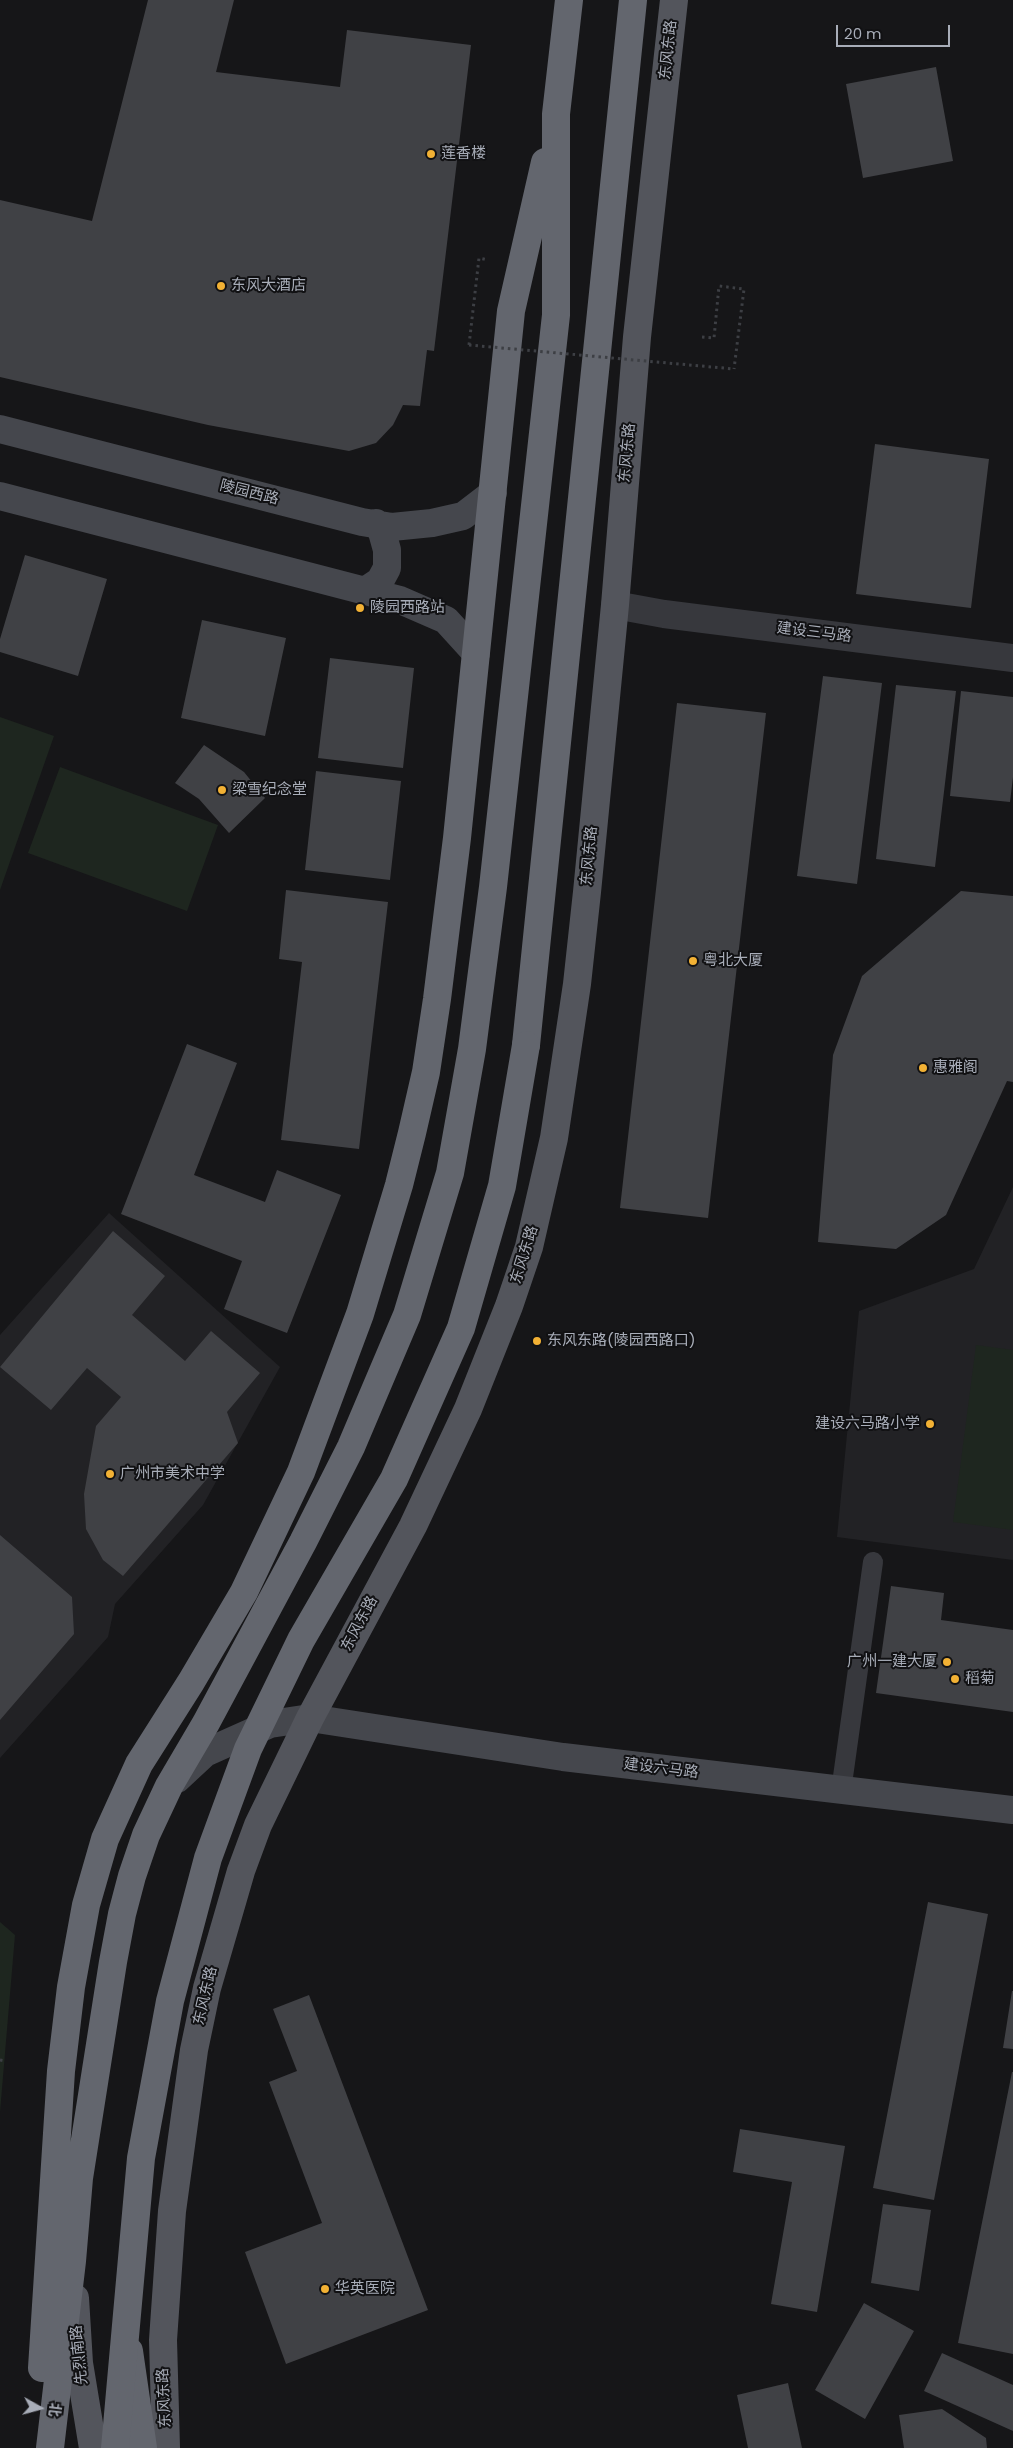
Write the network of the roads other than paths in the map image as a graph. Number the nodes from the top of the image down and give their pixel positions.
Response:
1 (569, 0) edge
2 (633, 0) edge
3 (674, 0) edge
4 (556, 114) junction
5 (0, 429) edge
6 (493, 493) junction
7 (0, 496) edge
8 (376, 524) junction
9 (365, 591) junction
10 (615, 605) junction
11 (476, 653) junction
12 (1013, 658) edge
13 (873, 1562) dead end
14 (310, 1718) junction
15 (169, 1786) junction
16 (840, 1790) junction
17 (1013, 1810) edge
18 (72, 2261) junction
19 (126, 2332) junction
20 (162, 2446) edge
21 (37, 2448) edge
22 (50, 2448) edge
23 (93, 2448) edge
24 (115, 2448) edge

1 - 4 highway
2 - 19 highway, bridge
3 - 10 main road, 东风东路
4 - 6 highway
4 - 15 highway
5 - 8 street, 陵园西路
6 - 8 street, 陵园西路
6 - 11 highway
7 - 9 street
8 - 9 street
9 - 11 street
10 - 12 street, 建设三马路
10 - 14 main road, 东风东路
11 - 21 highway
13 - 16 lane
14 - 15 street, 建设六马路
14 - 16 street, 建设六马路
14 - 20 main road, 东风东路
15 - 18 highway
16 - 17 street, 建设六马路
18 - 22 highway
18 - 23 main road, 先烈南路
19 - 20 highway, bridge
19 - 24 highway, bridge

